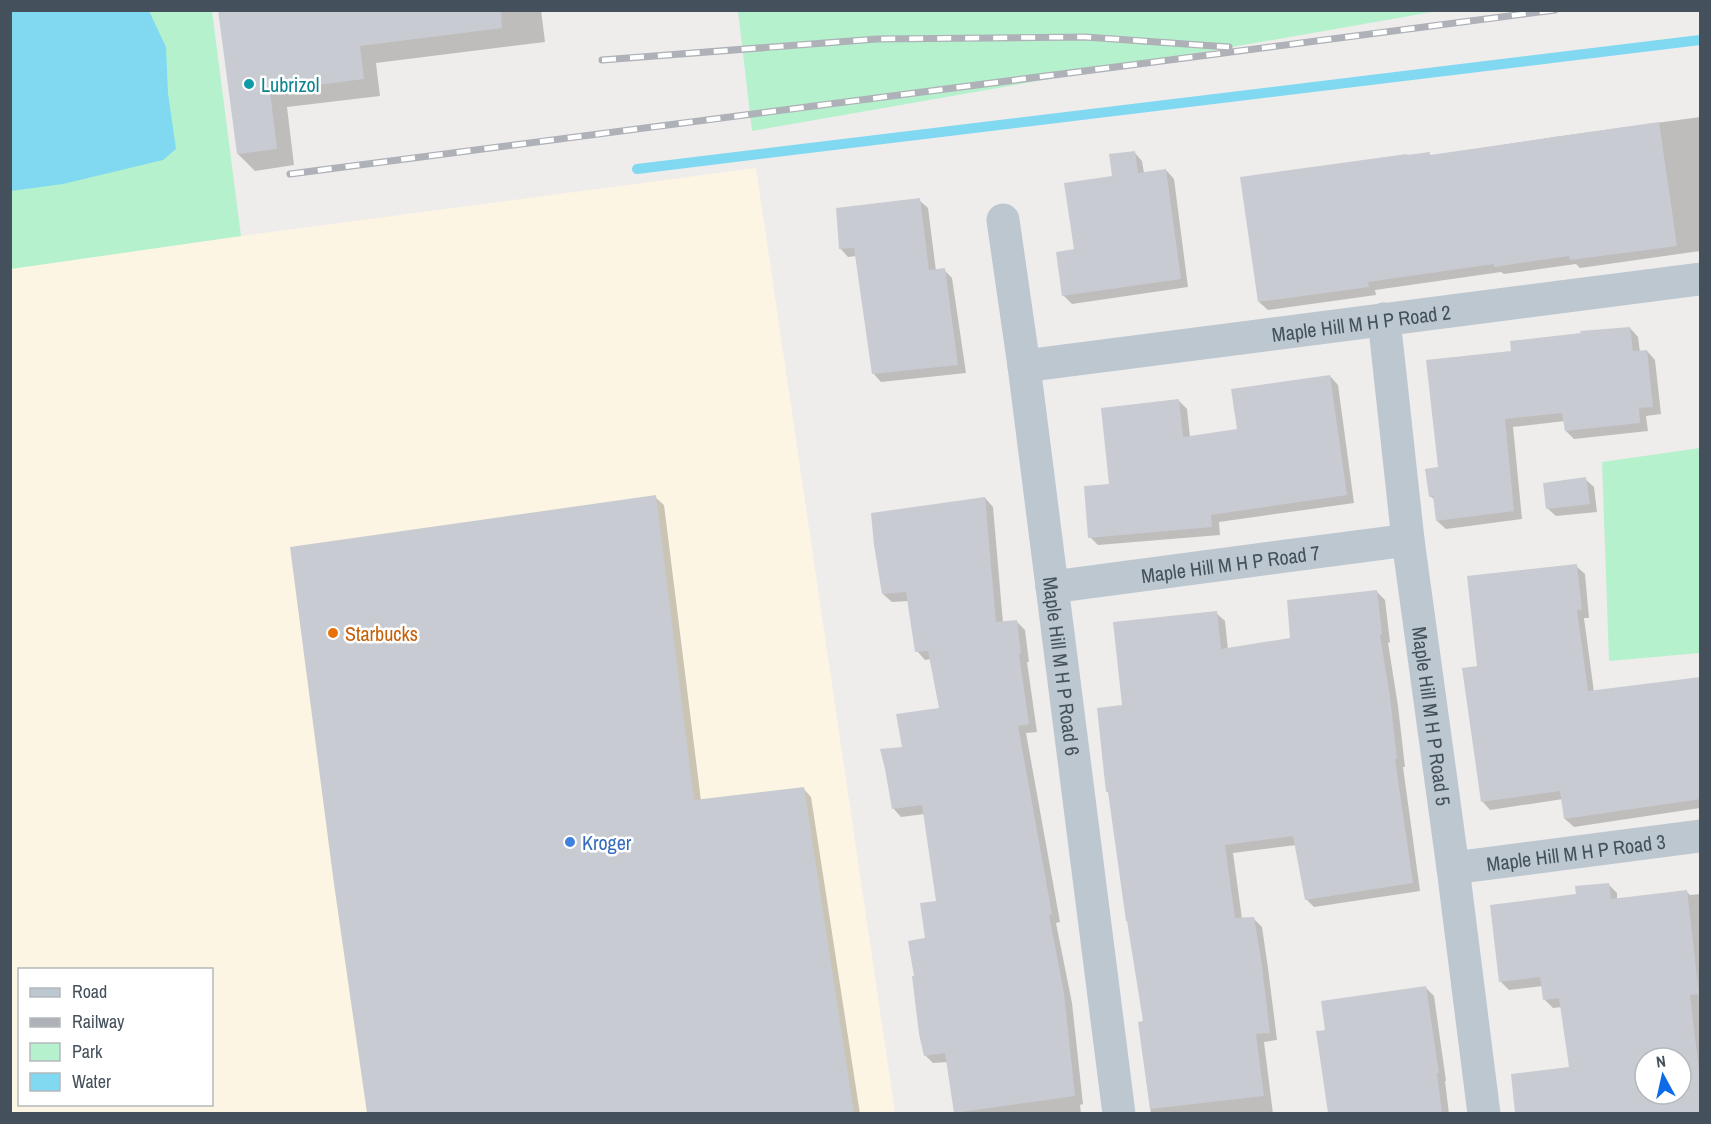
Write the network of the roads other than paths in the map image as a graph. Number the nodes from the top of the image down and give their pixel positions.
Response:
1 (1003, 220) dead end
2 (1701, 279) edge
3 (1384, 319) junction
4 (1024, 366) junction
5 (1408, 540) junction
6 (1052, 587) junction
7 (1701, 836) edge
8 (1453, 868) junction
9 (1119, 1113) edge
10 (1484, 1113) edge

1 - 4 street, Maple Hill M H P Road 6
2 - 3 street, Maple Hill M H P Road 2
3 - 4 street, Maple Hill M H P Road 2
3 - 5 street, Maple Hill M H P Road 5
4 - 6 street, Maple Hill M H P Road 6
5 - 6 street, Maple Hill M H P Road 7
5 - 8 street, Maple Hill M H P Road 5
6 - 9 street, Maple Hill M H P Road 6
7 - 8 street, Maple Hill M H P Road 3
8 - 10 street, Maple Hill M H P Road 5

